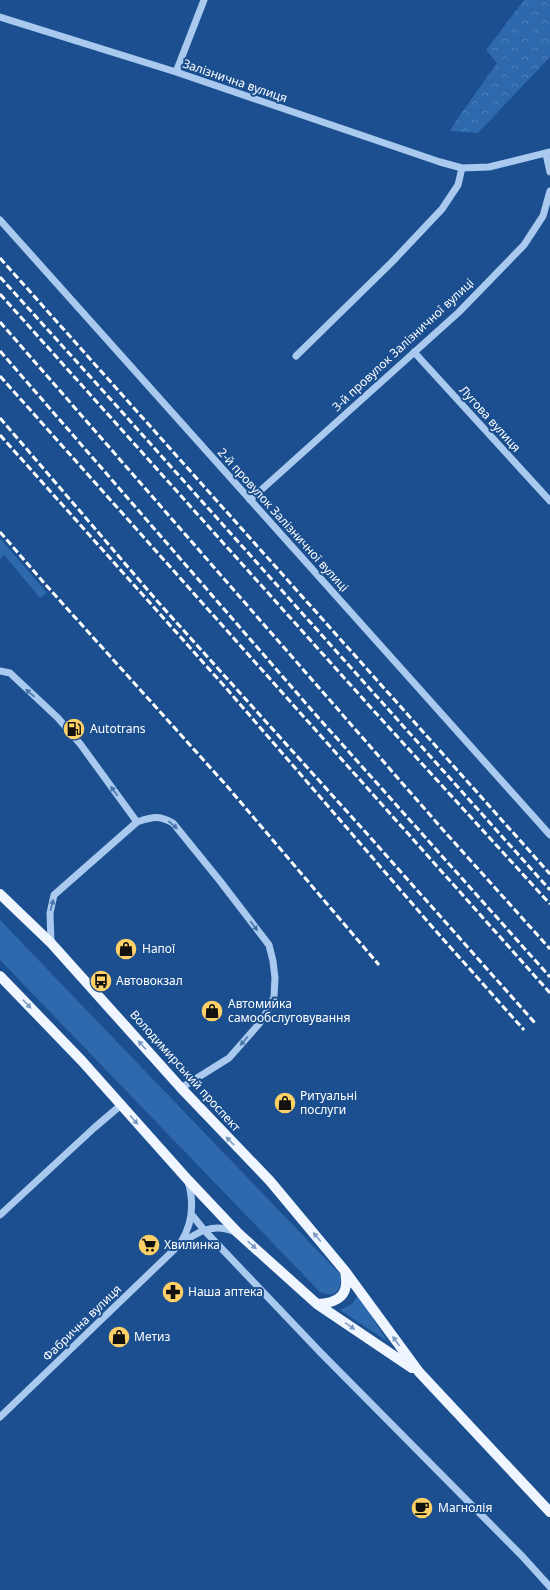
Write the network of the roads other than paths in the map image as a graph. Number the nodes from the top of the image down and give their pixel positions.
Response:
1 (204, 0) edge
2 (0, 17) edge
3 (176, 72) junction
4 (548, 153) edge
5 (462, 168) junction
6 (550, 172) edge
7 (550, 191) edge
8 (0, 220) edge
9 (414, 352) junction
10 (296, 356) dead end
11 (250, 500) junction
12 (550, 501) edge
13 (0, 671) edge
14 (137, 822) junction
15 (550, 835) edge
16 (0, 894) edge
17 (51, 943) junction
18 (0, 976) edge
19 (181, 1088) junction
20 (121, 1105) junction
21 (188, 1180) junction
22 (0, 1215) edge
23 (192, 1215) junction
24 (204, 1230) junction
25 (238, 1233) junction
26 (180, 1244) junction
27 (345, 1271) junction
28 (317, 1304) junction
29 (419, 1372) junction
30 (0, 1417) edge
31 (550, 1512) edge
32 (550, 1587) edge

1 - 3 street
2 - 3 street, Залізнична вулиця
3 - 5 street, Залізнична вулиця
4 - 5 street, Залізнична вулиця
4 - 6 street
5 - 10 street
7 - 9 street, 3-й провулок Залізничної вулиці
8 - 11 street, 2-й провулок Залізничної вулиці
9 - 11 street, 3-й провулок Залізничної вулиці
9 - 12 street, Лугова вулиця
11 - 15 street, 2-й провулок Залізничної вулиці
14 -> 13 street
17 -> 14 street
14 -> 19 street
16 - 17 main road, Володимирський проспект
19 -> 17 main road, Володимирський проспект
18 -> 20 main road, Володимирський проспект
27 -> 19 main road, Володимирський проспект
20 -> 21 main road, Володимирський проспект
20 - 22 street
21 - 23 street
21 - 25 main road, Володимирський проспект
23 - 24 street
23 - 26 street
24 - 25 street
24 - 26 street
24 - 32 street
25 -> 28 main road, Володимирський проспект
26 - 30 street, Фабрична вулиця
27 - 28 main road
29 -> 27 main road, Володимирський проспект
28 -> 29 main road, Володимирський проспект
29 - 31 main road, Володимирський проспект

